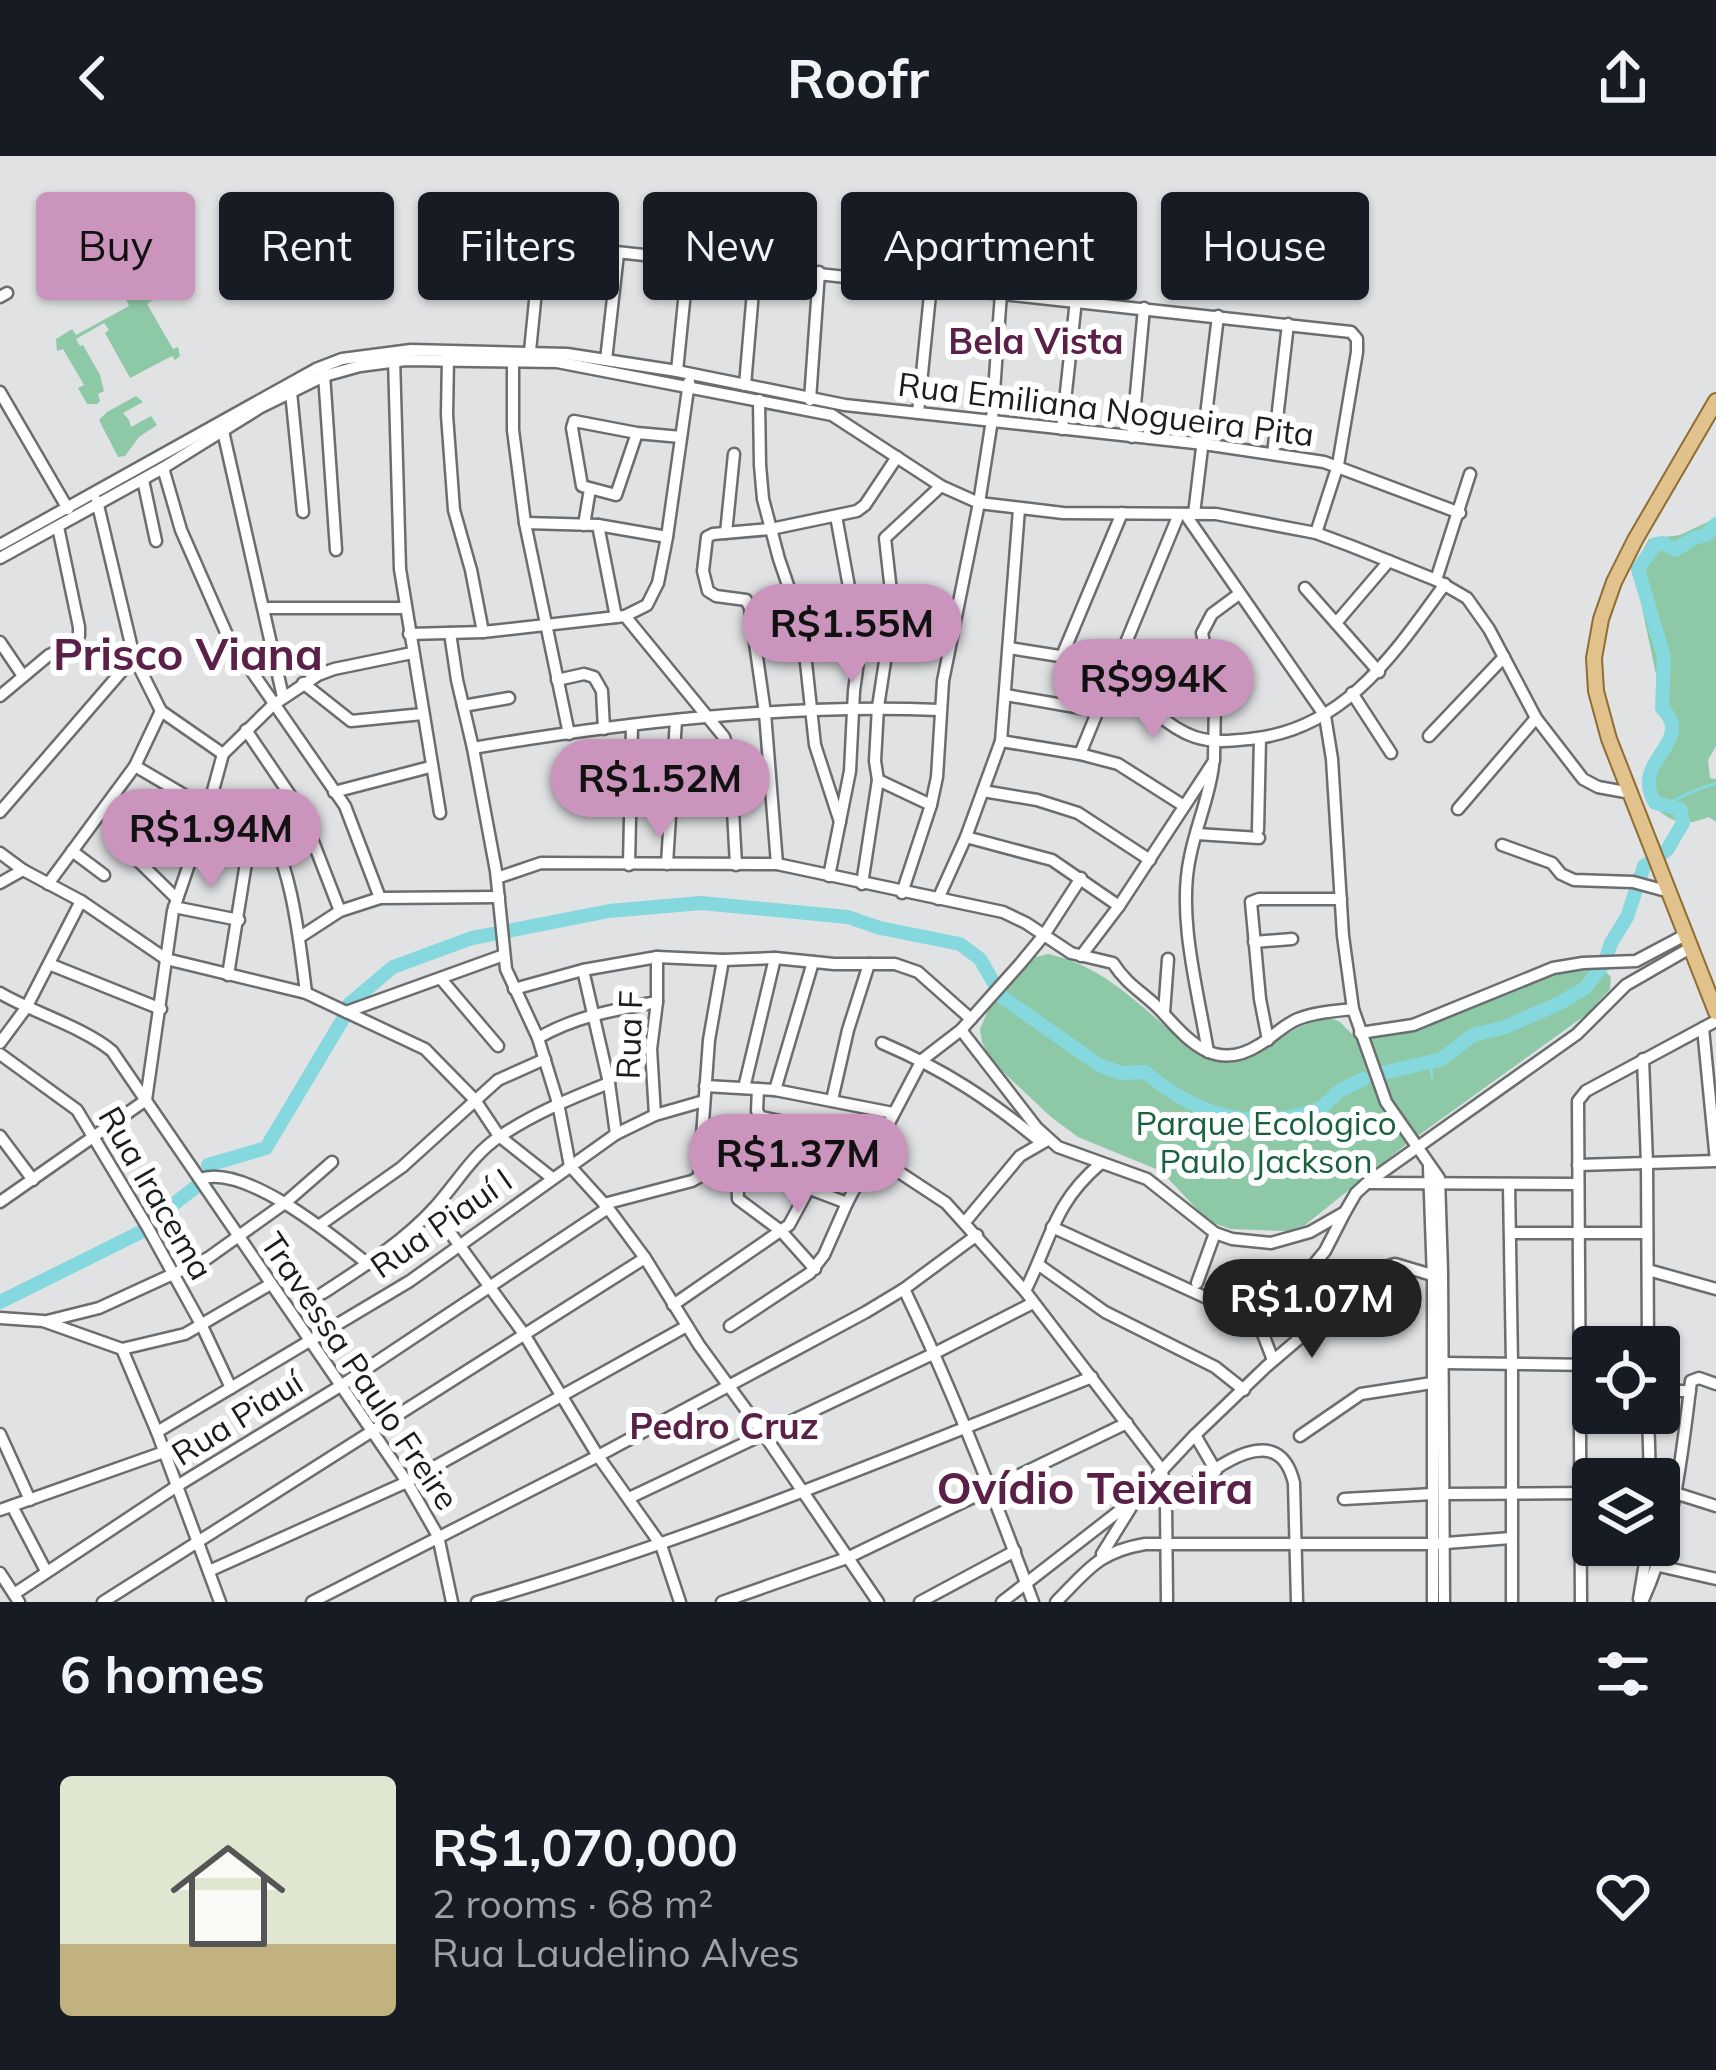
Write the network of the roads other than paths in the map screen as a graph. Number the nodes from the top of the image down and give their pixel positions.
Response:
1 (819, 272) joint
2 (841, 274) edge
3 (535, 300) edge
4 (613, 300) edge
5 (687, 300) edge
6 (753, 300) edge
7 (930, 300) edge
8 (1000, 300) edge
9 (1076, 300) joint
10 (1144, 308) junction
11 (1218, 316) junction
12 (1288, 324) junction
13 (530, 351) junction
14 (448, 355) junction
15 (394, 356) junction
16 (513, 356) junction
17 (606, 360) junction
18 (323, 371) junction
19 (685, 377) junction
20 (746, 385) junction
21 (0, 392) edge
22 (291, 392) junction
23 (759, 400) junction
24 (1716, 401) edge
25 (810, 404) junction
26 (918, 413) junction
27 (992, 421) junction
28 (226, 426) junction
29 (1062, 429) junction
30 (638, 433) junction
31 (681, 436) junction
32 (1132, 437) junction
33 (1204, 444) junction
34 (734, 454) dead end
35 (1273, 454) junction
36 (897, 457) junction
37 (1338, 465) junction
38 (164, 468) junction
39 (1470, 475) dead end
40 (143, 479) junction
41 (126, 482) junction
42 (940, 486) junction
43 (590, 489) junction
44 (96, 499) junction
45 (979, 503) junction
46 (68, 508) junction
47 (1019, 509) junction
48 (303, 512) dead end
49 (1122, 513) junction
50 (1460, 513) junction
51 (1186, 514) junction
52 (836, 516) junction
53 (525, 523) junction
54 (591, 525) junction
55 (58, 527) junction
56 (771, 529) junction
57 (726, 533) junction
58 (1316, 533) junction
59 (668, 537) junction
60 (156, 541) dead end
61 (0, 545) edge
62 (336, 550) dead end
63 (0, 559) edge
64 (1389, 561) junction
65 (1440, 582) junction
66 (1304, 588) dead end
67 (1239, 593) junction
68 (264, 608) junction
69 (404, 608) junction
70 (621, 617) junction
71 (545, 623) junction
72 (1336, 623) junction
73 (483, 632) junction
74 (450, 633) junction
75 (409, 634) junction
76 (0, 642) edge
77 (1009, 648) junction
78 (1171, 650) dead end
79 (412, 652) junction
80 (134, 656) junction
81 (1062, 656) junction
82 (1504, 657) junction
83 (1116, 665) junction
84 (1379, 672) junction
85 (23, 676) junction
86 (557, 680) junction
87 (303, 683) junction
88 (1106, 691) junction
89 (1352, 693) junction
90 (1006, 694) junction
91 (0, 696) edge
92 (509, 698) dead end
93 (278, 701) junction
94 (463, 706) junction
95 (878, 707) junction
96 (853, 709) junction
97 (940, 710) junction
98 (161, 711) junction
99 (811, 711) junction
100 (1098, 711) junction
101 (765, 713) junction
102 (423, 714) junction
103 (1325, 716) junction
104 (707, 717) junction
105 (1160, 718) junction
106 (1536, 718) junction
107 (676, 720) junction
108 (632, 725) junction
109 (604, 729) junction
110 (245, 730) junction
111 (568, 734) junction
112 (1429, 736) dead end
113 (1260, 738) junction
114 (1001, 741) junction
115 (1214, 742) junction
116 (473, 748) junction
117 (1390, 753) dead end
118 (223, 754) junction
119 (1080, 754) junction
120 (1214, 761) junction
121 (135, 766) junction
122 (430, 767) junction
123 (878, 780) junction
124 (983, 791) junction
125 (334, 792) junction
126 (1631, 793) junction
127 (2, 804) edge
128 (931, 805) junction
129 (1184, 806) junction
130 (208, 809) junction
131 (1458, 809) dead end
132 (440, 813) dead end
133 (840, 822) junction
134 (1197, 834) junction
135 (966, 837) junction
136 (1502, 845) dead end
137 (124, 847) dead end
138 (72, 851) junction
139 (0, 853) edge
140 (1150, 860) junction
141 (667, 864) junction
142 (776, 864) junction
143 (629, 865) junction
144 (736, 865) junction
145 (23, 870) junction
146 (104, 875) dead end
147 (830, 876) junction
148 (497, 878) junction
149 (1081, 878) junction
150 (0, 883) edge
151 (48, 884) junction
152 (862, 884) junction
153 (1670, 892) junction
154 (902, 893) junction
155 (500, 897) junction
156 (380, 898) junction
157 (938, 898) junction
158 (1341, 899) junction
159 (81, 901) junction
160 (175, 903) junction
161 (1119, 905) junction
162 (340, 911) junction
163 (239, 920) junction
164 (1043, 934) junction
165 (300, 938) junction
166 (1292, 939) dead end
167 (1690, 941) junction
168 (1254, 942) junction
169 (504, 956) junction
170 (1081, 956) junction
171 (657, 957) junction
172 (775, 958) junction
173 (1168, 958) dead end
174 (166, 959) junction
175 (723, 960) junction
176 (813, 962) junction
177 (1620, 962) junction
178 (49, 964) junction
179 (869, 964) junction
180 (583, 970) junction
181 (229, 975) junction
182 (441, 979) junction
183 (1629, 983) junction
184 (514, 989) junction
185 (0, 993) edge
186 (306, 993) junction
187 (657, 1002) junction
188 (26, 1008) junction
189 (161, 1009) junction
190 (1353, 1010) junction
191 (346, 1012) junction
192 (1164, 1013) junction
193 (593, 1014) junction
194 (1716, 1017) edge
195 (971, 1019) junction
196 (1703, 1028) junction
197 (961, 1030) junction
198 (1360, 1033) junction
199 (538, 1038) junction
200 (1268, 1040) junction
201 (882, 1042) dead end
202 (0, 1043) edge
203 (498, 1046) dead end
204 (1208, 1052) junction
205 (0, 1054) edge
206 (545, 1059) junction
207 (1643, 1059) junction
208 (922, 1060) junction
209 (609, 1083) junction
210 (705, 1086) junction
211 (744, 1088) junction
212 (758, 1089) junction
213 (775, 1090) junction
214 (146, 1100) junction
215 (475, 1100) junction
216 (832, 1100) junction
217 (704, 1101) junction
218 (557, 1103) junction
219 (893, 1113) junction
220 (655, 1115) junction
221 (616, 1134) junction
222 (0, 1136) edge
223 (499, 1136) junction
224 (94, 1137) junction
225 (1046, 1141) junction
226 (1416, 1147) junction
227 (872, 1155) junction
228 (1716, 1161) edge
229 (332, 1162) dead end
230 (1647, 1162) junction
231 (1100, 1164) junction
232 (570, 1166) junction
233 (1578, 1166) junction
234 (552, 1178) junction
235 (200, 1179) junction
236 (33, 1180) junction
237 (1367, 1183) junction
238 (1509, 1184) junction
239 (1578, 1184) junction
240 (1436, 1185) junction
241 (809, 1188) junction
242 (0, 1202) edge
243 (285, 1203) junction
244 (848, 1203) junction
245 (606, 1206) junction
246 (433, 1209) junction
247 (1345, 1212) junction
248 (965, 1222) junction
249 (320, 1226) junction
250 (1052, 1227) junction
251 (781, 1232) junction
252 (1216, 1233) junction
253 (1511, 1233) junction
254 (1579, 1234) junction
255 (1647, 1234) junction
256 (977, 1235) junction
257 (238, 1239) junction
258 (460, 1246) junction
259 (645, 1258) junction
260 (368, 1264) junction
261 (1039, 1265) junction
262 (815, 1269) junction
263 (1648, 1270) junction
264 (173, 1275) junction
265 (1436, 1278) junction
266 (1198, 1283) dead end
267 (269, 1285) junction
268 (490, 1287) junction
269 (904, 1289) junction
270 (1716, 1289) edge
271 (1025, 1291) junction
272 (323, 1293) dead end
273 (1033, 1303) junction
274 (674, 1305) junction
275 (0, 1318) edge
276 (43, 1321) junction
277 (202, 1326) junction
278 (687, 1326) junction
279 (730, 1326) dead end
280 (1578, 1326) edge
281 (1648, 1326) edge
282 (1261, 1330) junction
283 (524, 1334) junction
284 (310, 1340) junction
285 (122, 1349) junction
286 (935, 1353) junction
287 (1273, 1360) junction
288 (1438, 1363) junction
289 (1512, 1364) junction
290 (1572, 1364) edge
291 (1092, 1377) junction
292 (1432, 1383) junction
293 (1716, 1384) edge
294 (342, 1385) junction
295 (728, 1386) junction
296 (231, 1388) junction
297 (1244, 1390) junction
298 (1680, 1391) edge
299 (1690, 1391) junction
300 (563, 1396) junction
301 (1127, 1423) junction
302 (966, 1427) junction
303 (374, 1431) junction
304 (157, 1432) junction
305 (763, 1432) junction
306 (0, 1434) edge
307 (1195, 1435) junction
308 (1300, 1436) dead end
309 (164, 1452) junction
310 (598, 1456) junction
311 (1680, 1464) edge
312 (1162, 1470) junction
313 (1216, 1471) junction
314 (406, 1482) junction
315 (177, 1486) junction
316 (991, 1488) junction
317 (803, 1492) junction
318 (1572, 1492) edge
319 (1439, 1494) junction
320 (1511, 1494) junction
321 (1680, 1494) edge
322 (629, 1498) junction
323 (1136, 1498) junction
324 (1344, 1499) dead end
325 (30, 1500) junction
326 (1166, 1505) junction
327 (1716, 1506) edge
328 (6, 1508) edge
329 (438, 1536) junction
330 (1511, 1538) junction
331 (199, 1541) junction
332 (1295, 1543) junction
333 (1167, 1544) junction
334 (1439, 1544) junction
335 (661, 1545) junction
336 (1015, 1551) junction
337 (1100, 1557) junction
338 (847, 1558) junction
339 (1583, 1566) edge
340 (1645, 1566) edge
341 (1659, 1566) joint
342 (46, 1571) junction
343 (209, 1571) junction
344 (0, 1573) edge
345 (1716, 1579) edge
346 (1026, 1584) junction
347 (16, 1598) edge
348 (104, 1602) edge
349 (220, 1602) edge
350 (312, 1602) edge
351 (452, 1602) edge
352 (477, 1602) edge
353 (680, 1602) edge
354 (722, 1602) edge
355 (878, 1602) edge
356 (920, 1602) edge
357 (1002, 1602) edge
358 (1033, 1602) edge
359 (1056, 1602) edge
360 (1167, 1602) edge
361 (1297, 1602) edge
362 (1432, 1602) edge
363 (1444, 1602) edge
364 (1512, 1602) edge
365 (1581, 1602) edge
366 (1640, 1602) edge

1 - 2 street
1 - 25 street
3 - 13 street
4 - 17 street
5 - 19 street
6 - 20 street
7 - 26 street
8 - 27 street
9 - 10 street
9 - 29 street
10 - 11 street
10 - 32 street
11 - 12 street
11 - 33 street
12 - 35 street
12 - 37 street
13 - 16 street
13 - 17 street
14 - 15 street
14 - 16 street
14 - 73 street
15 - 18 street
15 - 69 street
16 - 19 street
16 - 53 street
17 - 19 street
18 - 22 street
18 - 28 street
18 - 62 street
19 - 20 street
19 - 23 street
19 - 31 street
20 - 25 street
21 - 46 street
22 - 28 street
22 - 48 street
23 - 25 street
23 - 56 street
24 - 126 main road
25 - 26 street, Rua Emiliana Nogueira Pita
25 - 36 street
26 - 27 street, Rua Emiliana Nogueira Pita
27 - 29 street, Rua Emiliana Nogueira Pita
27 - 45 street
28 - 38 street
28 - 41 street
28 - 68 street
29 - 32 street, Rua Emiliana Nogueira Pita
30 - 31 street
30 - 43 street
30 - 43 street
31 - 59 street
32 - 33 street, Rua Emiliana Nogueira Pita
33 - 35 street, Rua Emiliana Nogueira Pita
33 - 51 street
34 - 57 street
35 - 37 street, Rua Emiliana Nogueira Pita
36 - 42 street
36 - 52 street
37 - 50 street, Rua Emiliana Nogueira Pita
37 - 58 street
38 - 40 street
38 - 93 street
39 - 50 street
40 - 41 street
40 - 60 street
41 - 44 street
42 - 45 street
42 - 95 street
43 - 54 street
44 - 46 street
44 - 55 street
44 - 80 street
45 - 47 street
45 - 97 street
46 - 61 street
47 - 49 street
47 - 77 street
49 - 51 street
49 - 81 street
50 - 65 street
51 - 58 street
51 - 67 street
51 - 83 street
52 - 56 street
52 - 96 street
53 - 54 street
53 - 71 street
54 - 59 street
54 - 70 street
55 - 63 street
55 - 85 street
56 - 57 street
56 - 99 street
57 - 101 street
58 - 64 street
59 - 70 street
64 - 65 street
64 - 72 street
65 - 82 street
65 - 84 street
66 - 72 street
67 - 103 street
67 - 115 street
68 - 69 street
68 - 93 street
69 - 75 street
70 - 71 street
70 - 104 street
71 - 73 street
71 - 86 street
72 - 84 street
73 - 74 street
74 - 75 street
74 - 94 street
75 - 79 street
76 - 85 street
77 - 81 street
77 - 90 street
78 - 105 street
79 - 87 street
79 - 102 street
80 - 98 street
80 - 127 street
81 - 83 street
82 - 106 street
82 - 112 street
83 - 88 street
84 - 89 street
85 - 91 street
86 - 109 street
86 - 111 street
87 - 93 street
87 - 102 street
88 - 100 street
88 - 105 street
89 - 103 street
89 - 117 street
90 - 100 street
90 - 114 street
92 - 94 street
93 - 110 street
93 - 125 street
94 - 116 street
95 - 96 street
95 - 97 street
95 - 123 street
96 - 99 street
96 - 133 street
97 - 128 street
98 - 118 street
98 - 121 street
99 - 101 street
99 - 133 street
100 - 119 street
101 - 104 street
101 - 142 street
102 - 122 street
103 - 113 street
103 - 158 street
104 - 107 street
104 - 144 street
105 - 115 street
106 - 126 street
106 - 131 street
107 - 108 street
107 - 141 street
108 - 109 street
108 - 143 street
109 - 111 street
110 - 118 street
110 - 162 street
111 - 116 street
113 - 115 street
113 - 134 street
114 - 119 street
114 - 124 street
115 - 120 street
116 - 148 street
118 - 130 street
119 - 129 street
120 - 129 street
120 - 134 street
121 - 130 street
121 - 138 street
122 - 125 street
122 - 132 street
123 - 128 street
123 - 152 street
124 - 135 street
124 - 140 street
125 - 156 street
126 - 153 main road
128 - 154 street
129 - 140 street
130 - 160 street
133 - 147 street
134 - 204 street
135 - 149 street
135 - 157 street
136 - 153 street
137 - 160 street
138 - 146 street
138 - 151 street
139 - 145 street
140 - 161 street
141 - 143 street
141 - 144 street
142 - 144 street
142 - 147 street
143 - 148 street
145 - 150 street
145 - 151 street
147 - 152 street
148 - 155 street
149 - 161 street
149 - 164 street
151 - 159 street
152 - 154 street
153 - 167 main road
154 - 157 street
155 - 156 street
155 - 169 street
156 - 162 street
157 - 164 street
158 - 168 street
158 - 190 street
159 - 174 street
159 - 178 street
160 - 163 street
160 - 174 street
161 - 170 street
162 - 165 street
163 - 165 street
163 - 181 street
164 - 170 street
164 - 195 street
165 - 186 street
166 - 168 street
167 - 177 street
167 - 183 street
167 - 194 main road
168 - 200 street
169 - 182 street
169 - 184 street
170 - 192 street
171 - 175 street
171 - 180 street
171 - 187 street, Rua F
172 - 175 street
172 - 176 street
172 - 211 street
173 - 192 street
174 - 181 street
174 - 189 street
175 - 210 street
176 - 179 street
176 - 213 street
177 - 183 street
177 - 198 street
178 - 188 street
178 - 189 street
179 - 195 street
179 - 216 street
180 - 184 street
180 - 193 street
181 - 186 street
182 - 191 street
182 - 203 street
183 - 226 street
184 - 199 street
185 - 188 street, Travessa Paulo Freire
186 - 191 street
187 - 193 street
187 - 220 street, Rua F
188 - 202 street
188 - 214 street, Travessa Paulo Freire
189 - 214 street
190 - 198 street
190 - 200 street
191 - 215 street
192 - 204 street
193 - 199 street
193 - 209 street
194 - 196 street
195 - 197 street
196 - 207 street
196 - 228 street
197 - 208 street
197 - 225 street
198 - 226 street
199 - 206 street
200 - 204 street
201 - 208 street
205 - 224 street, Rua Iracema
206 - 215 street
206 - 218 street
207 - 230 street
207 - 233 street
208 - 219 street
208 - 225 street
209 - 218 street
209 - 221 street
210 - 211 street
210 - 217 street
211 - 212 street
212 - 213 street
212 - 227 street
213 - 216 street
214 - 224 street
214 - 235 street, Travessa Paulo Freire
215 - 223 street
215 - 249 street
216 - 219 street
217 - 220 street, Rua Piauí I
217 - 245 street, Rua Piauí
218 - 223 street
218 - 232 street
219 - 227 street
220 - 221 street, Rua Piauí I
221 - 232 street, Rua Piauí I
222 - 236 street
223 - 234 street
223 - 246 street
224 - 236 street
224 - 264 street, Rua Iracema
225 - 231 street
225 - 248 street
226 - 237 street
226 - 240 street
227 - 244 street
227 - 248 street
228 - 230 street
229 - 243 street
230 - 233 street
230 - 255 street
231 - 250 street
231 - 252 street
232 - 234 street, Rua Piauí I
232 - 245 street
233 - 239 street
234 - 258 street, Rua Piauí I
235 - 243 street
235 - 257 street, Travessa Paulo Freire
236 - 242 street
237 - 240 street
237 - 247 street
238 - 239 street
238 - 240 street
238 - 253 street
239 - 254 street
240 - 265 street
241 - 244 street
241 - 251 street
241 - 251 street
243 - 249 street
243 - 257 street
244 - 262 street
245 - 259 street
245 - 268 street, Rua Piauí
246 - 258 street
246 - 260 street
247 - 252 street
247 - 282 street
248 - 256 street
249 - 260 street
250 - 261 street
250 - 282 street
251 - 262 street
251 - 274 street
252 - 266 street
253 - 254 street
253 - 289 street
254 - 255 street
254 - 280 street
255 - 263 street
256 - 269 street
256 - 271 street
257 - 264 street
257 - 267 street, Travessa Paulo Freire
258 - 268 street
258 - 284 street, Rua Piauí I
259 - 274 street
259 - 283 street
260 - 272 street
261 - 271 street
261 - 297 street
262 - 279 street
263 - 270 street
263 - 281 street
264 - 276 street
264 - 277 street, Rua Iracema
265 - 287 street
265 - 288 street
267 - 277 street
267 - 284 street, Travessa Paulo Freire
268 - 283 street
268 - 294 street, Rua Piauí
269 - 286 street
269 - 295 street
271 - 273 street
273 - 286 street
273 - 291 street
274 - 278 street
275 - 276 street
276 - 285 street
277 - 285 street
277 - 296 street, Rua Iracema
278 - 295 street
278 - 300 street
282 - 287 street
283 - 300 street
283 - 303 street
284 - 294 street, Travessa Paulo Freire
284 - 296 street, Rua Piauí I
285 - 304 street
286 - 302 street
286 - 305 street
287 - 297 street
288 - 289 street
288 - 292 street
288 - 319 street
289 - 290 street
289 - 320 street
291 - 301 street
291 - 302 street
292 - 308 street
292 - 319 street
293 - 299 street
294 - 303 street, Travessa Paulo Freire
294 - 315 street, Rua Piauí
295 - 305 street
295 - 310 street
296 - 304 street, Rua Piauí I
297 - 307 street
298 - 299 street
299 - 311 street
300 - 310 street
300 - 314 street
301 - 312 street
301 - 316 street
302 - 316 street
302 - 317 street
303 - 314 street, Travessa Paulo Freire
303 - 331 street
304 - 309 street
305 - 317 street
305 - 322 street
306 - 325 street
307 - 312 street
307 - 313 street
309 - 315 street
309 - 325 street
310 - 322 street
310 - 329 street
312 - 323 street
312 - 326 street
313 - 326 street
313 - 332 street
314 - 329 street, Travessa Paulo Freire
314 - 343 street
315 - 331 street
315 - 342 street, Rua Piauí
316 - 336 street
316 - 338 street
317 - 335 street
317 - 338 street
318 - 320 street
319 - 320 street
319 - 324 street
319 - 334 street
320 - 330 street
321 - 327 street
322 - 335 street
323 - 337 street
323 - 346 street
325 - 328 street
326 - 333 street
328 - 342 street
329 - 350 street
329 - 351 street, Travessa Paulo Freire
330 - 334 street
330 - 364 street
331 - 343 street
331 - 348 street
332 - 333 street
332 - 334 street
332 - 361 street
333 - 337 street
333 - 360 street
334 - 362 street
334 - 363 street
335 - 352 street
335 - 353 street
336 - 346 street
336 - 356 street
337 - 359 street
338 - 354 street
338 - 355 street
339 - 365 street
340 - 366 street
341 - 345 street
341 - 366 street
342 - 347 street, Rua Piauí
343 - 349 street
344 - 347 street
346 - 357 street
346 - 358 street

